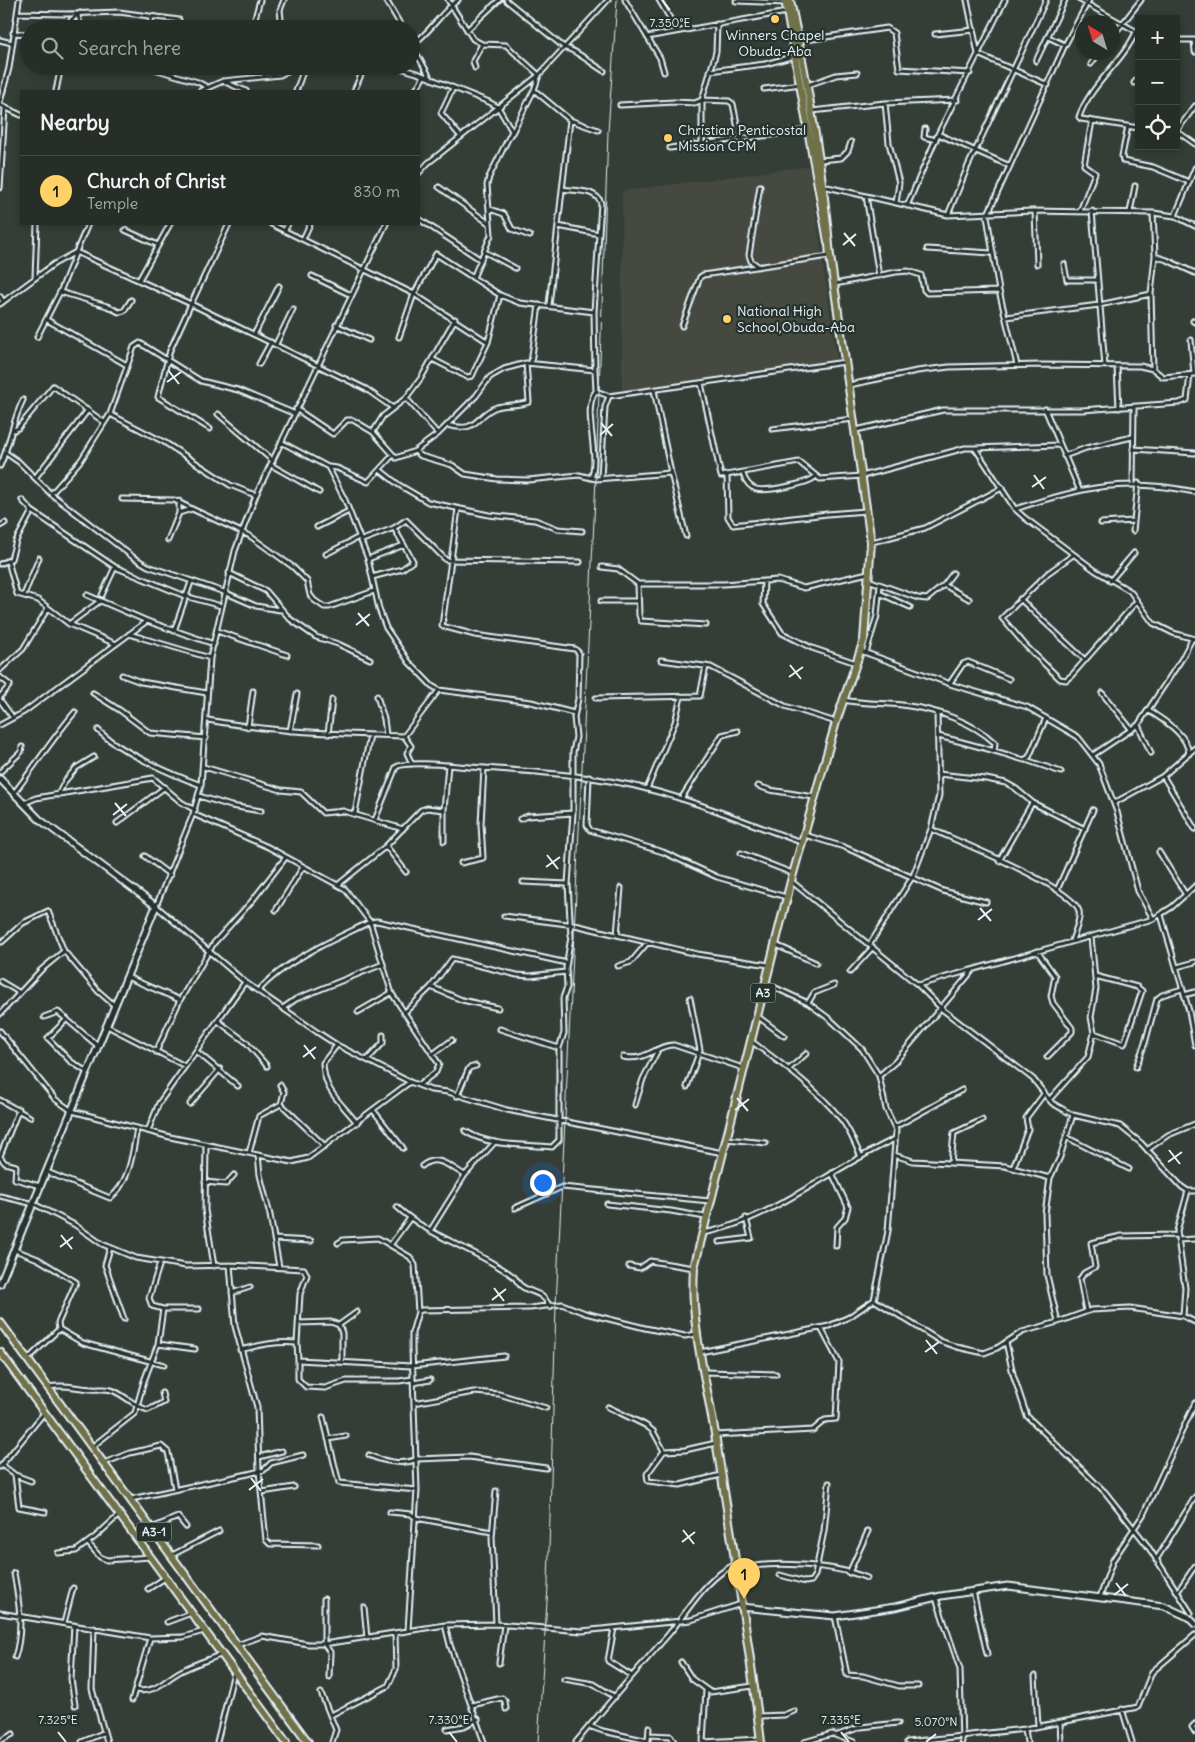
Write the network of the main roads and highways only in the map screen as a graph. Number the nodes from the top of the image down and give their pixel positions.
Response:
1 (787, 1) edge
2 (804, 84) junction
3 (829, 248) junction
4 (1, 782) edge
5 (0, 1284) edge
6 (0, 1322) edge
7 (0, 1352) edge
8 (741, 1606) junction
9 (1191, 1615) edge
10 (1195, 1624) edge
11 (761, 1741) edge
12 (286, 1742) edge
13 (308, 1742) edge

1 - 2 highway, A3
1 - 2 highway, A3
2 - 3 highway, A3
2 - 3 highway, A3
3 - 8 highway, A3
4 - 5 main road
6 - 13 highway, A3-1
7 - 12 highway, A3-1
8 - 9 main road
8 - 11 highway, A3
9 - 10 main road

